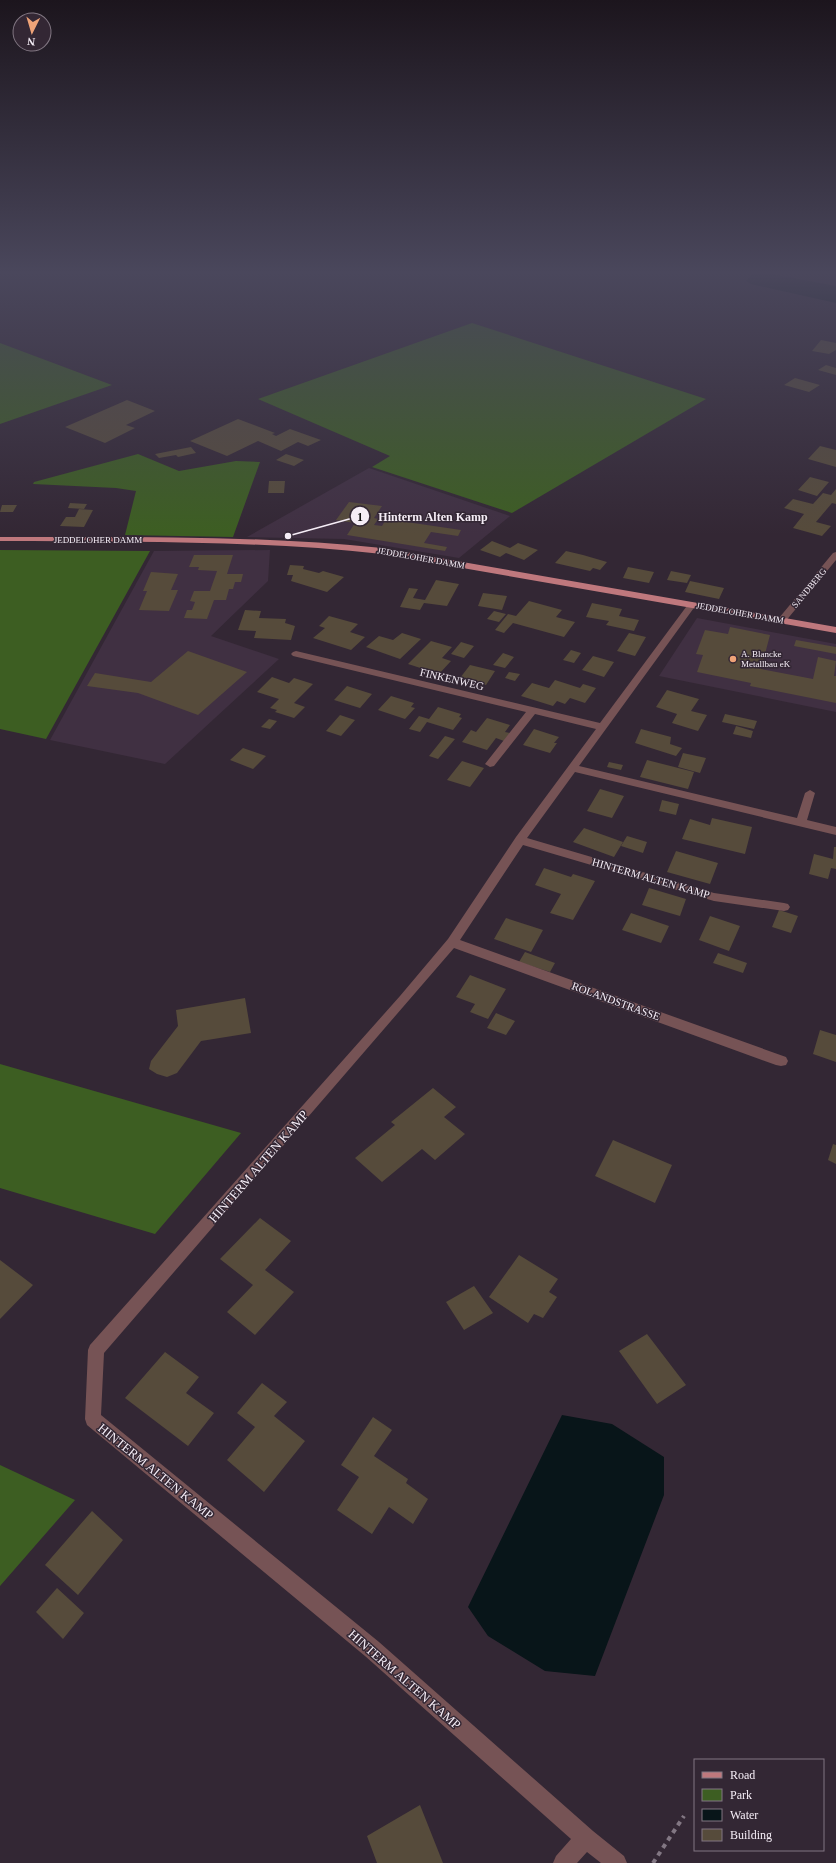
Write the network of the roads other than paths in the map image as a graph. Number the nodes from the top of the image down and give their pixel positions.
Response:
1 (0, 539) edge
2 (836, 556) edge
3 (692, 605) junction
4 (782, 620) junction
5 (836, 630) edge
6 (296, 654) dead end
7 (532, 711) junction
8 (602, 727) junction
9 (490, 764) dead end
10 (573, 768) junction
11 (810, 793) dead end
12 (801, 823) junction
13 (836, 831) edge
14 (520, 840) junction
15 (784, 907) dead end
16 (452, 942) junction
17 (781, 1061) dead end
18 (586, 1838) junction
19 (563, 1863) edge
20 (617, 1863) edge

1 - 3 main road, JEDDELOHER DAMM
2 - 4 street, SANDBERG
3 - 4 main road, JEDDELOHER DAMM
3 - 8 street, HINTERM ALTEN KAMP
4 - 5 main road, JEDDELOHER DAMM
6 - 7 street, FINKENWEG
7 - 8 street, FINKENWEG
7 - 9 street
8 - 10 street, HINTERM ALTEN KAMP
10 - 12 street
10 - 14 street, HINTERM ALTEN KAMP
11 - 12 street
12 - 13 street
14 - 15 street, HINTERM ALTEN KAMP
14 - 16 street, HINTERM ALTEN KAMP
16 - 17 street, ROLANDSTRASSE
16 - 18 street, HINTERM ALTEN KAMP
18 - 19 street
18 - 20 street

